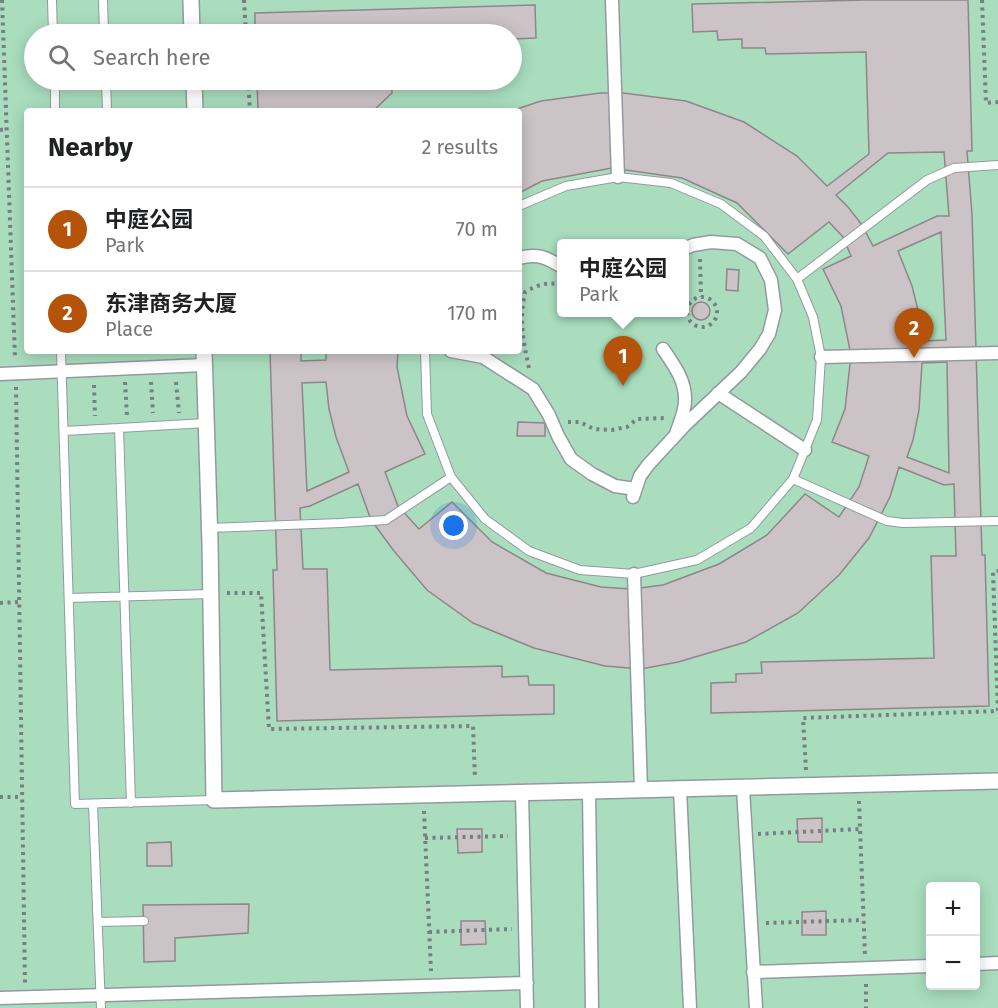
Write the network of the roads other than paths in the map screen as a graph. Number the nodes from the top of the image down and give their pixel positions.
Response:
1 (52, 0) edge
2 (103, 0) edge
3 (191, 0) edge
4 (612, 0) edge
5 (53, 24) edge
6 (104, 24) edge
7 (192, 24) edge
8 (54, 90) edge
9 (106, 90) edge
10 (194, 90) edge
11 (55, 108) edge
12 (107, 108) edge
13 (195, 108) edge
14 (998, 165) edge
15 (618, 177) junction
16 (522, 205) edge
17 (689, 247) edge
18 (522, 257) edge
19 (557, 264) edge
20 (797, 279) junction
21 (663, 349) dead end
22 (998, 353) edge
23 (61, 354) edge
24 (425, 354) edge
25 (467, 354) edge
26 (821, 357) junction
27 (204, 358) edge
28 (62, 372) junction
29 (0, 375) edge
30 (718, 393) junction
31 (206, 423) junction
32 (119, 428) junction
33 (64, 431) junction
34 (675, 437) junction
35 (805, 450) junction
36 (451, 477) junction
37 (793, 479) junction
38 (998, 521) edge
39 (209, 528) junction
40 (634, 574) junction
41 (211, 594) junction
42 (124, 596) junction
43 (69, 598) junction
44 (998, 781) edge
45 (743, 788) junction
46 (680, 789) junction
47 (641, 790) junction
48 (589, 791) junction
49 (522, 793) junction
50 (214, 800) junction
51 (131, 803) junction
52 (93, 804) junction
53 (144, 921) dead end
54 (98, 922) junction
55 (998, 963) edge
56 (980, 964) edge
57 (926, 966) edge
58 (753, 972) junction
59 (526, 983) junction
60 (0, 998) edge
61 (101, 1002) edge
62 (527, 1008) edge
63 (592, 1008) edge
64 (690, 1008) edge
65 (756, 1008) edge

1 - 5 lane
2 - 6 lane
3 - 7 street
4 - 15 street
8 - 11 lane
9 - 12 lane
10 - 13 street
14 - 20 lane
15 - 16 lane
15 - 20 lane
17 - 30 street
18 - 19 street
20 - 26 lane
21 - 34 street
22 - 26 street
23 - 28 lane
24 - 36 lane
25 - 34 street
26 - 35 lane
27 - 28 street
27 - 31 street
28 - 29 street
28 - 33 lane
30 - 34 street
30 - 35 street
31 - 32 lane
31 - 39 street
32 - 33 lane
32 - 42 lane
33 - 43 lane
35 - 37 lane
36 - 39 lane
36 - 40 lane
37 - 38 lane
37 - 40 lane
39 - 41 street
40 - 47 street
41 - 42 lane
41 - 50 street
42 - 43 lane
42 - 51 lane
43 - 52 lane
44 - 45 street
45 - 46 street
45 - 58 street
46 - 47 street
46 - 64 street
47 - 48 street
48 - 49 street
48 - 63 street
49 - 50 street
49 - 59 street
50 - 51 lane
51 - 52 lane
52 - 54 lane
53 - 54 lane
54 - 61 lane
55 - 56 street
57 - 58 street
58 - 65 street
59 - 61 street
59 - 62 street
60 - 61 street

